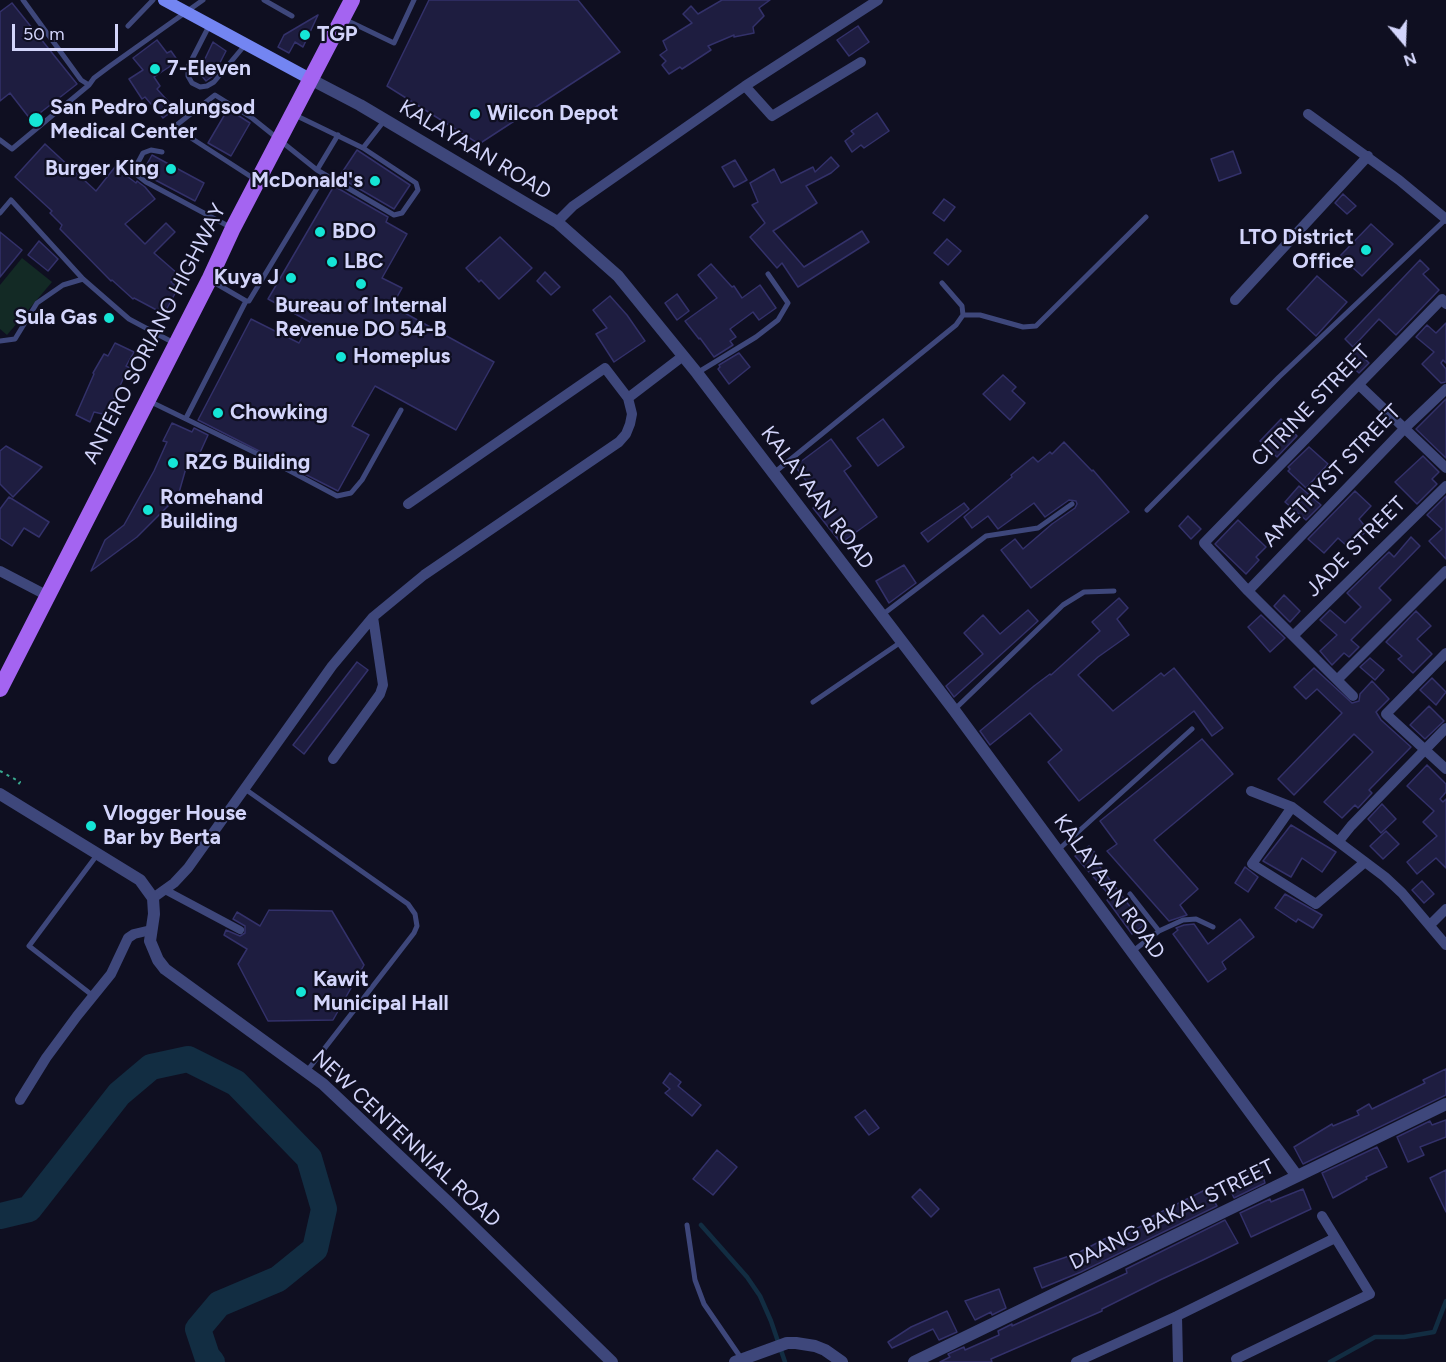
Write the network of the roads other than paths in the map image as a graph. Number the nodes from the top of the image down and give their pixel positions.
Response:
1 (23, 0) edge
2 (153, 0) edge
3 (164, 0) edge
4 (203, 0) edge
5 (264, 0) edge
6 (352, 0) edge
7 (414, 0) edge
8 (878, 0) edge
9 (187, 11) junction
10 (292, 16) dead end
11 (343, 19) junction
12 (210, 24) junction
13 (128, 26) dead end
14 (246, 44) junction
15 (861, 62) dead end
16 (312, 80) junction
17 (89, 85) junction
18 (745, 86) junction
19 (294, 114) junction
20 (1308, 114) dead end
21 (385, 120) junction
22 (338, 135) junction
23 (280, 139) junction
24 (0, 140) edge
25 (363, 148) junction
26 (162, 152) dead end
27 (1368, 156) junction
28 (317, 170) junction
29 (325, 175) junction
30 (258, 181) junction
31 (0, 213) edge
32 (1146, 217) dead end
33 (1446, 219) edge
34 (558, 222) junction
35 (233, 228) junction
36 (768, 274) dead end
37 (83, 279) junction
38 (209, 280) junction
39 (942, 283) dead end
40 (1235, 300) dead end
41 (246, 301) junction
42 (1446, 304) edge
43 (963, 315) junction
44 (0, 341) edge
45 (176, 344) junction
46 (683, 356) junction
47 (697, 373) junction
48 (1359, 385) junction
49 (1446, 389) edge
50 (628, 398) junction
51 (148, 400) junction
52 (401, 410) dead end
53 (186, 417) junction
54 (1404, 429) junction
55 (1446, 468) edge
56 (774, 473) junction
57 (1446, 486) edge
58 (408, 504) dead end
59 (1072, 504) dead end
60 (1147, 510) dead end
61 (0, 571) edge
62 (1446, 571) edge
63 (1114, 591) dead end
64 (1248, 591) junction
65 (48, 596) junction
66 (882, 615) junction
67 (373, 617) junction
68 (1294, 635) junction
69 (902, 641) junction
70 (1446, 653) edge
71 (1338, 679) junction
72 (0, 689) edge
73 (1353, 696) dead end
74 (813, 702) dead end
75 (954, 710) junction
76 (1446, 728) edge
77 (1192, 729) dead end
78 (1426, 748) junction
79 (333, 759) dead end
80 (1446, 769) edge
81 (244, 789) junction
82 (1251, 791) dead end
83 (0, 794) edge
84 (1292, 807) junction
85 (1339, 841) junction
86 (1058, 850) junction
87 (99, 853) junction
88 (1365, 862) junction
89 (165, 890) junction
90 (1130, 894) dead end
91 (153, 898) junction
92 (1446, 909) edge
93 (1430, 925) junction
94 (1213, 927) dead end
95 (151, 930) junction
96 (240, 930) dead end
97 (1159, 931) junction
98 (1446, 945) edge
99 (1131, 952) junction
100 (92, 995) junction
101 (307, 1071) junction
102 (20, 1100) dead end
103 (1446, 1104) edge
104 (1297, 1176) junction
105 (1322, 1216) dead end
106 (687, 1225) dead end
107 (1335, 1238) junction
108 (1177, 1316) junction
109 (1236, 1359) dead end
110 (739, 1361) edge
111 (612, 1362) edge
112 (842, 1362) edge
113 (914, 1362) edge
114 (1076, 1362) edge
115 (1178, 1362) edge

1 - 17 lane
2 - 13 lane
3 - 9 main road, KALAYAAN ROAD
4 - 9 lane
5 - 10 lane
6 - 11 main road, ANTERO SORIANO HIGHWAY
7 - 11 lane
8 - 18 street
9 - 12 main road, KALAYAAN ROAD
9 - 17 lane
11 - 16 main road, ANTERO SORIANO HIGHWAY
12 - 14 main road, KALAYAAN ROAD
12 - 14 lane
14 - 16 main road, KALAYAAN ROAD
15 - 18 street
16 - 19 main road, ANTERO SORIANO HIGHWAY
16 - 21 street, KALAYAAN ROAD
17 - 24 lane
18 - 34 street
19 - 22 lane
19 - 23 main road, ANTERO SORIANO HIGHWAY
20 - 27 street
21 - 25 lane
21 - 34 street, KALAYAAN ROAD
22 - 25 lane
22 - 28 lane
23 - 28 lane
23 - 30 main road, ANTERO SORIANO HIGHWAY
23 - 30 lane
25 - 29 lane
26 - 35 lane
27 - 33 street
27 - 40 street
28 - 29 lane
29 - 41 lane
30 - 35 main road, ANTERO SORIANO HIGHWAY
31 - 37 lane
32 - 43 lane
33 - 60 lane
34 - 46 street, KALAYAAN ROAD
35 - 38 main road, ANTERO SORIANO HIGHWAY
36 - 47 lane
37 - 44 lane
37 - 45 lane
38 - 41 lane
38 - 45 main road, ANTERO SORIANO HIGHWAY
39 - 43 lane
41 - 53 lane
42 - 48 street, CITRINE STREET
43 - 56 lane
45 - 51 main road, ANTERO SORIANO HIGHWAY
46 - 47 street, KALAYAAN ROAD
46 - 50 street
47 - 56 street, KALAYAAN ROAD
48 - 54 street
48 - 64 street, CITRINE STREET
49 - 54 street, AMETHYST STREET
50 - 58 street
50 - 67 street
51 - 53 lane
51 - 65 main road, ANTERO SORIANO HIGHWAY
52 - 53 lane
54 - 55 street
54 - 64 street, AMETHYST STREET
56 - 66 street, KALAYAAN ROAD
57 - 68 street, JADE STREET
59 - 66 lane
61 - 65 street
62 - 71 street
63 - 75 lane
64 - 68 street
65 - 72 main road, ANTERO SORIANO HIGHWAY
66 - 69 street, KALAYAAN ROAD
67 - 79 street
67 - 81 street
68 - 71 street
69 - 74 lane
69 - 75 street, KALAYAAN ROAD
70 - 78 street
71 - 73 street
75 - 86 street, KALAYAAN ROAD
76 - 78 street
77 - 86 lane
78 - 80 street
78 - 85 street
81 - 89 street
81 - 101 lane
82 - 84 street
83 - 87 street
84 - 85 street
84 - 88 street
85 - 88 street
86 - 99 street, KALAYAAN ROAD
87 - 91 street
87 - 100 lane
88 - 93 street
89 - 91 street
89 - 96 street
90 - 97 lane
91 - 95 street, NEW CENTENNIAL ROAD
92 - 93 street
93 - 98 street
94 - 97 lane
95 - 100 street
95 - 101 street, NEW CENTENNIAL ROAD
97 - 99 lane
99 - 104 street, KALAYAAN ROAD
100 - 102 street
101 - 111 street, NEW CENTENNIAL ROAD
103 - 104 street, DAANG BAKAL STREET
104 - 113 street, DAANG BAKAL STREET
105 - 107 street
106 - 110 lane
107 - 108 street
107 - 109 street
108 - 114 street
108 - 115 street
110 - 112 street

